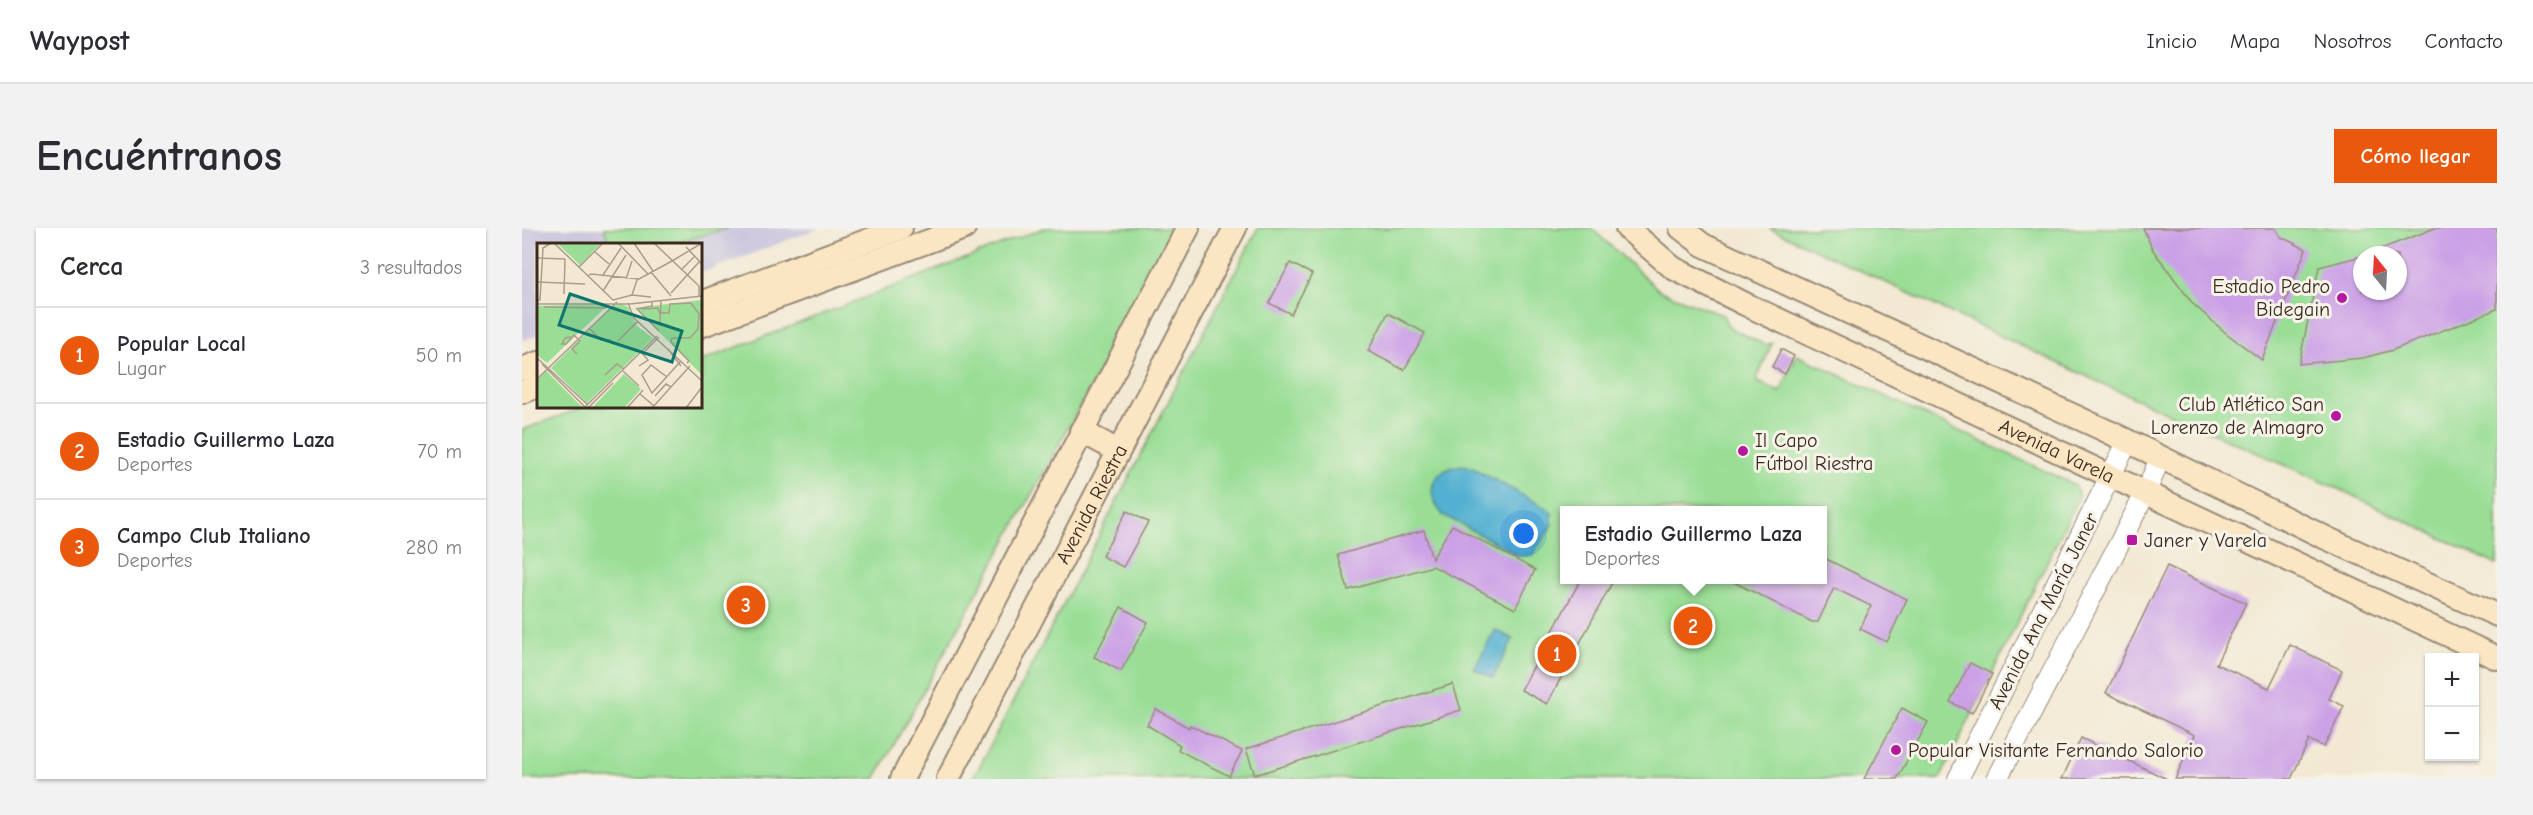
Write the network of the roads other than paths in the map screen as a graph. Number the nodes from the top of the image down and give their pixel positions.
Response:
1 (901, 228) edge
2 (964, 228) edge
3 (1188, 228) edge
4 (1235, 228) edge
5 (1627, 228) edge
6 (1681, 228) edge
7 (702, 302) edge
8 (702, 325) edge
9 (537, 363) edge
10 (522, 369) edge
11 (537, 386) edge
12 (522, 392) edge
13 (1081, 431) junction
14 (2128, 441) junction
15 (1118, 451) junction
16 (2160, 458) junction
17 (2111, 477) junction
18 (2146, 492) junction
19 (2497, 615) edge
20 (2497, 658) edge
21 (902, 779) edge
22 (948, 779) edge
23 (1958, 779) edge
24 (1997, 779) edge

1 - 7 main road
2 - 8 main road
3 - 13 main road
4 - 15 main road, Avenida Riestra
5 - 17 main road, Avenida Varela
6 - 14 main road, Avenida Varela
9 - 10 main road
11 - 12 main road
13 - 15 main road
13 - 21 main road
14 - 16 main road, Avenida Varela
14 - 17 street, Avenida Ana María Janer
15 - 22 main road, Avenida Riestra
16 - 18 street, Avenida Ana María Janer
16 - 19 main road, Avenida Varela
17 - 18 main road, Avenida Varela
17 - 23 street, Avenida Ana María Janer
18 - 20 main road, Avenida Varela
18 - 24 street, Avenida Ana María Janer

